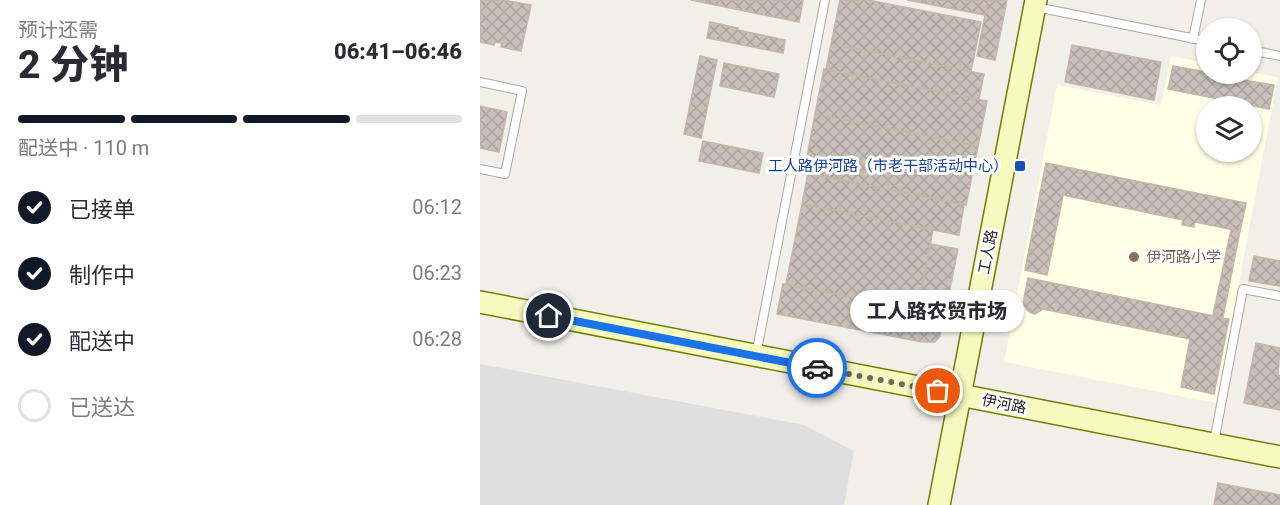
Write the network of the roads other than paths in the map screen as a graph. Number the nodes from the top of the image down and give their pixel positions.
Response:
1 (825, 0) edge
2 (1201, 0) edge
3 (1035, 3) edge
4 (1193, 39) junction
5 (1196, 39) edge
6 (1262, 52) edge
7 (1280, 56) edge
8 (480, 82) edge
9 (480, 169) edge
10 (1280, 296) edge
11 (480, 303) edge
12 (756, 356) junction
13 (960, 395) junction
14 (1213, 444) junction
15 (1280, 458) edge
16 (939, 505) edge

1 - 12 lane
2 - 4 lane
3 - 4 lane
3 - 13 street, 工人路
4 - 5 lane
6 - 7 lane
8 - 9 lane
10 - 14 lane
11 - 12 street, 伊河路
12 - 13 street, 伊河路
13 - 14 street, 伊河路
13 - 16 street, 工人路
14 - 15 street, 伊河路

